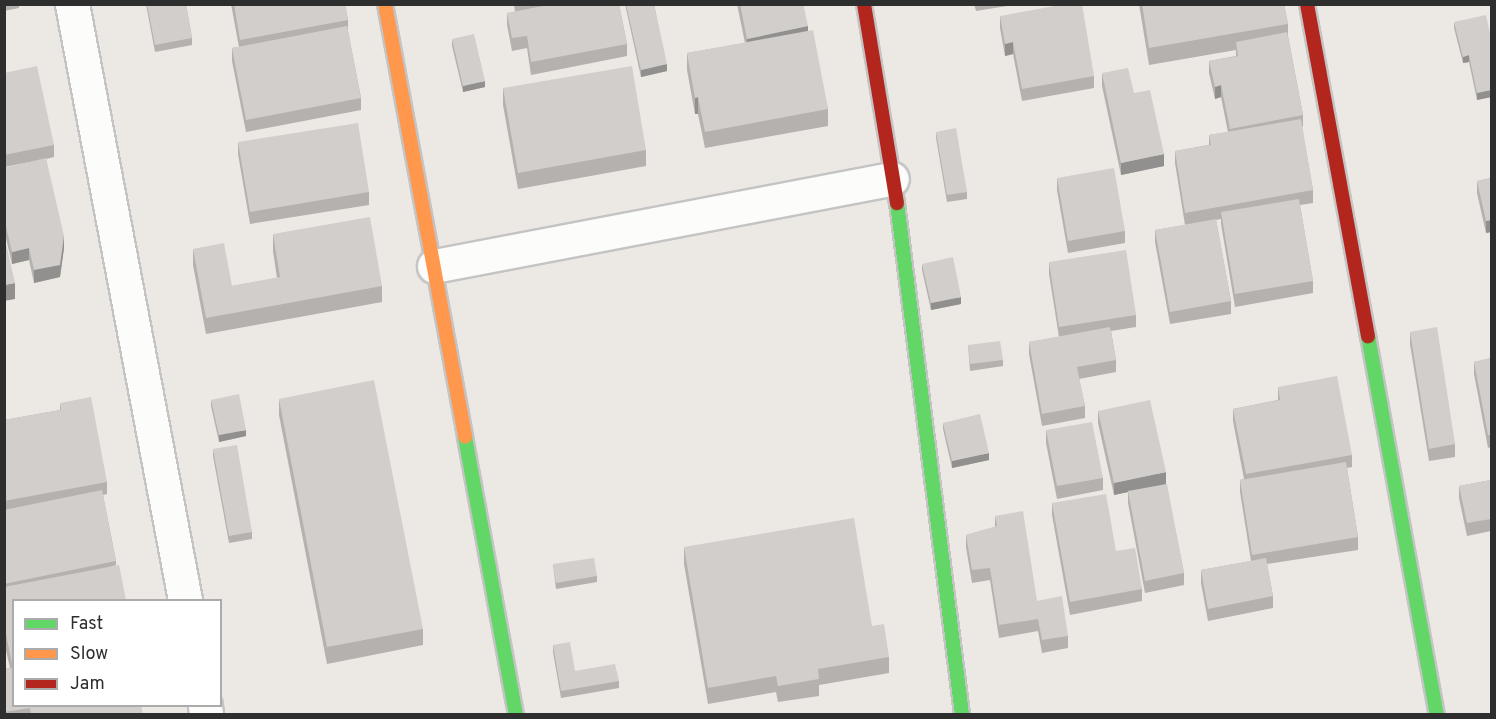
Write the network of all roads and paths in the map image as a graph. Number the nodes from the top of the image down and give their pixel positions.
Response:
1 (72, 4) edge
2 (385, 4) edge
3 (864, 4) edge
4 (1307, 4) edge
5 (892, 179) junction
6 (434, 266) junction
7 (185, 599) edge
8 (516, 714) edge
9 (962, 714) edge
10 (1437, 714) edge

1 - 7 street
2 - 6 street
3 - 5 street
4 - 10 street
5 - 6 street
5 - 9 street
6 - 8 street

